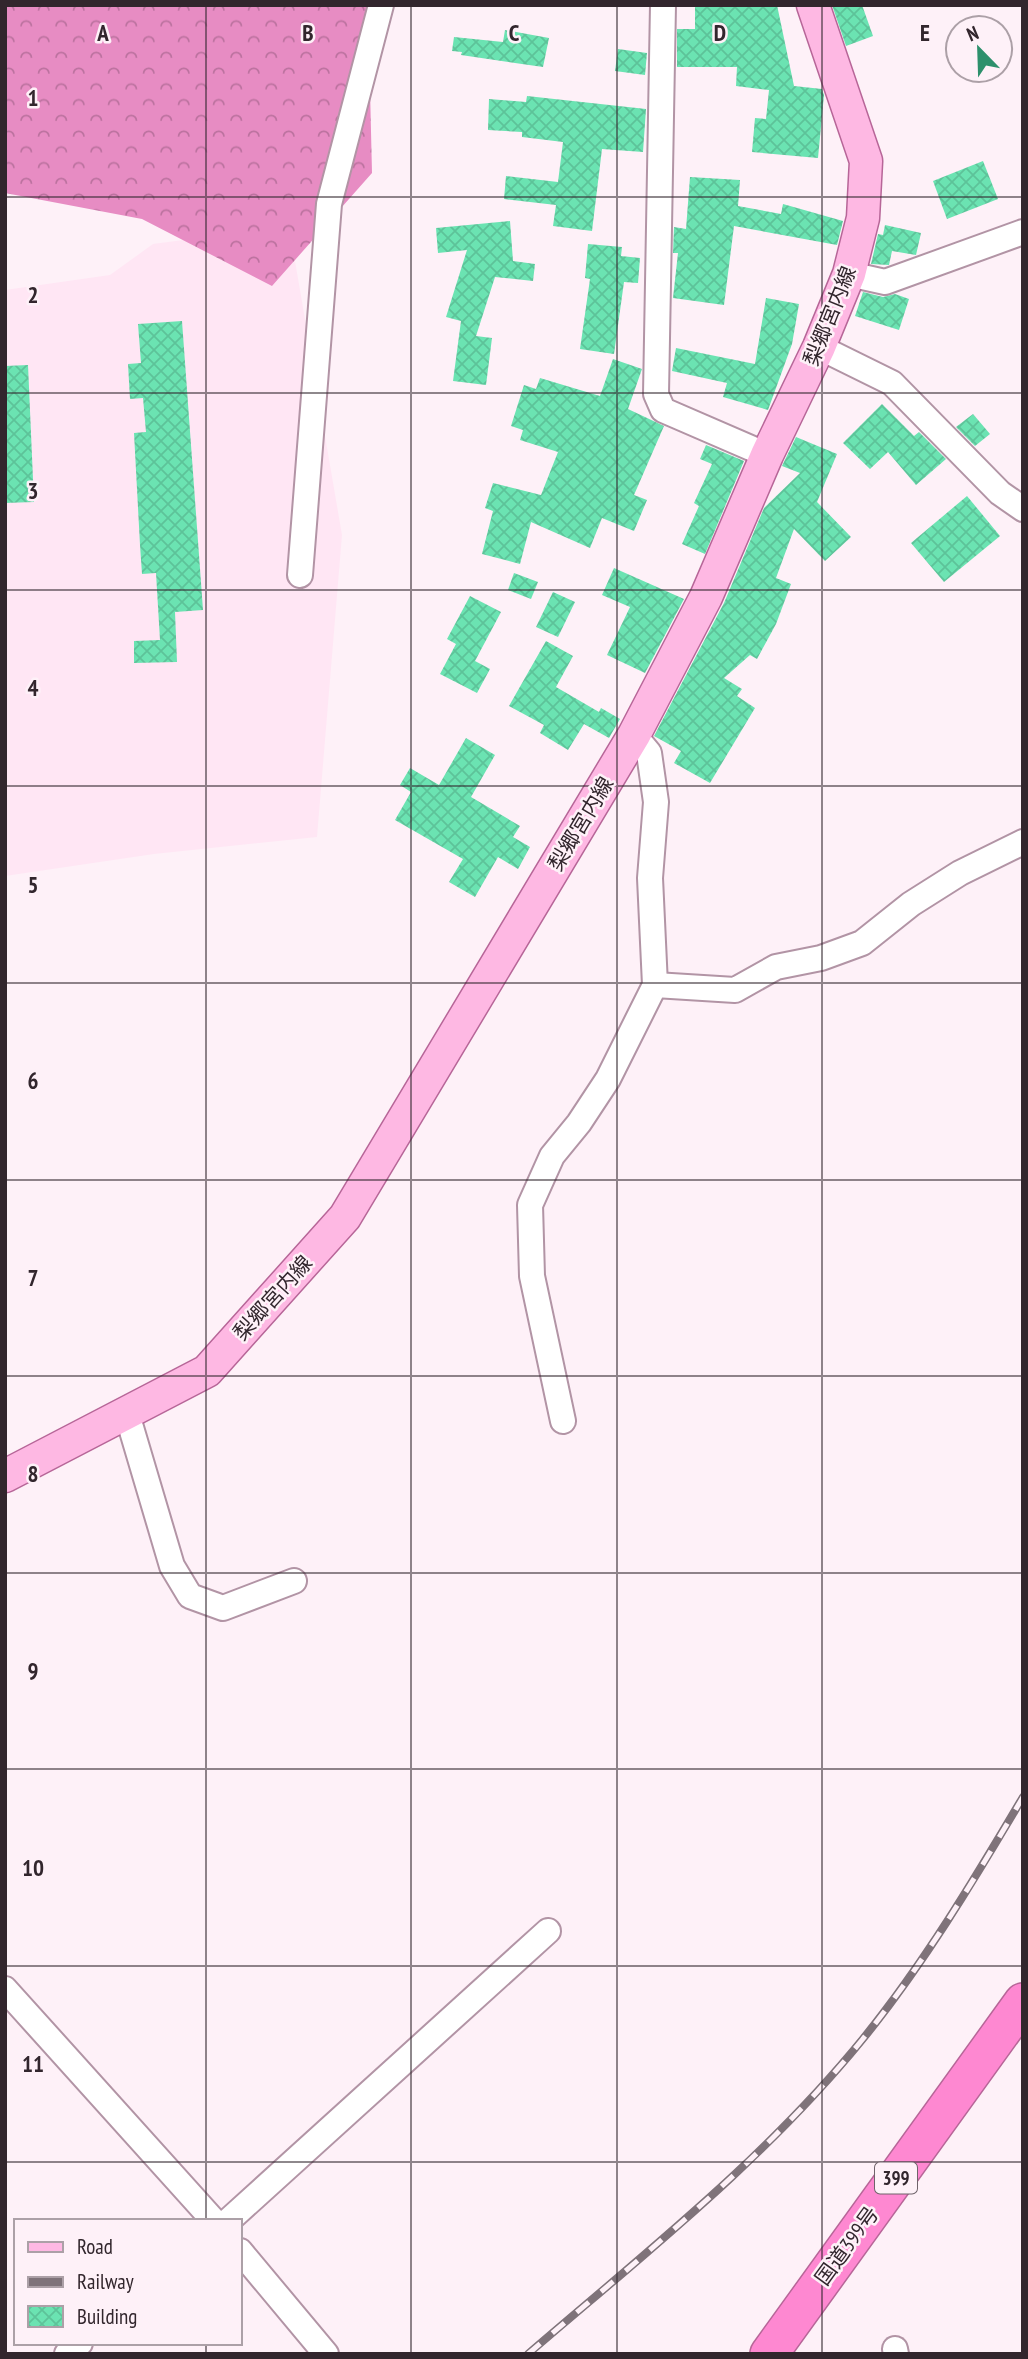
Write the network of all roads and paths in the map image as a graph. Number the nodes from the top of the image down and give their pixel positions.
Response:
1 (381, 5) edge
2 (663, 5) edge
3 (813, 5) edge
4 (1023, 232) edge
5 (849, 274) junction
6 (819, 347) junction
7 (766, 455) junction
8 (1023, 509) edge
9 (300, 575) dead end
10 (634, 735) junction
11 (1023, 842) edge
12 (655, 985) junction
13 (127, 1414) junction
14 (563, 1421) dead end
15 (5, 1476) edge
16 (294, 1581) dead end
17 (548, 1931) dead end
18 (5, 1989) edge
19 (1023, 2003) edge
20 (212, 2219) edge
21 (230, 2219) edge
22 (242, 2253) edge
23 (326, 2354) edge
24 (769, 2354) edge

1 - 9 street
2 - 7 street
3 - 5 main road, 梨郷宮内線
4 - 5 street
5 - 6 main road, 梨郷宮内線
6 - 7 main road, 梨郷宮内線
6 - 8 street
7 - 10 main road, 梨郷宮内線
10 - 12 street
10 - 13 main road, 梨郷宮内線
11 - 12 street
12 - 14 street
13 - 15 main road, 梨郷宮内線
13 - 16 street
17 - 21 street
18 - 20 street
19 - 24 highway, 国道399号 / 399
22 - 23 street

